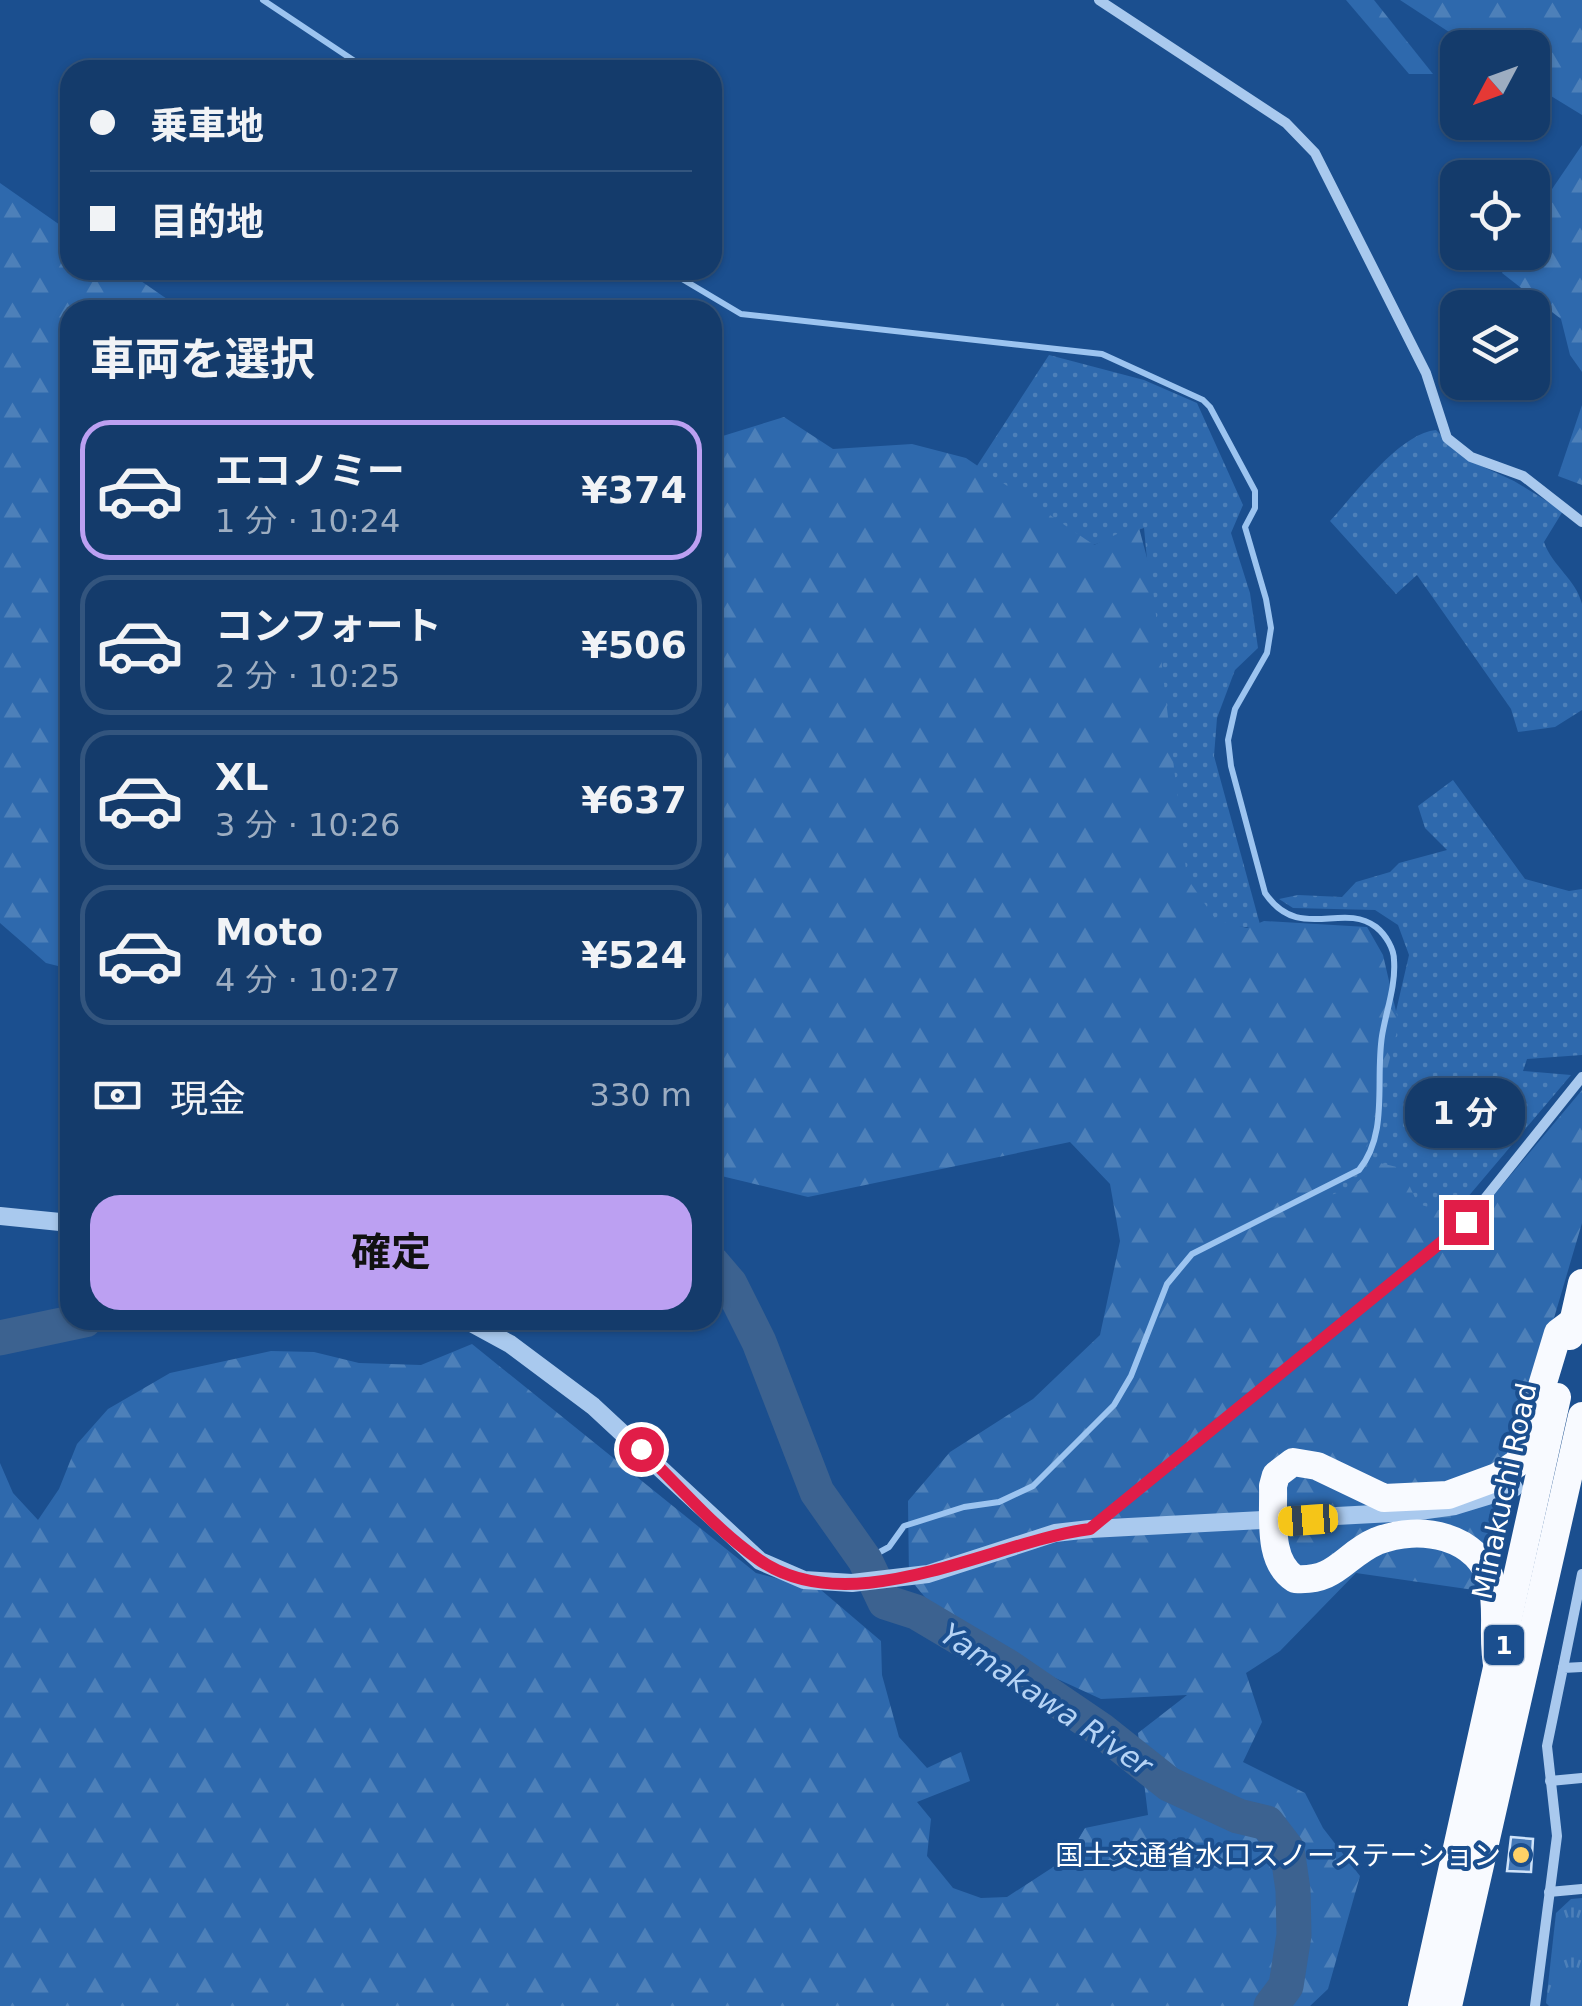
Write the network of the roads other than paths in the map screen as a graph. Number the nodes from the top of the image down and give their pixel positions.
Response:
1 (1099, 0) edge
2 (1582, 522) edge
3 (1582, 1076) edge
4 (0, 1216) edge
5 (60, 1222) edge
6 (1582, 1283) edge
7 (1574, 1321) junction
8 (484, 1330) edge
9 (1582, 1416) edge
10 (1514, 1488) dead end
11 (1582, 1489) edge
12 (1561, 1512) junction
13 (1275, 1522) junction
14 (1090, 1529) junction
15 (1582, 1574) edge
16 (1582, 1666) edge
17 (1498, 1668) junction
18 (1563, 1668) junction
19 (1582, 1778) edge
20 (1550, 1780) junction
21 (1582, 1889) edge
22 (1549, 1892) junction
23 (1422, 2006) edge
24 (1448, 2006) edge
25 (1535, 2006) edge

1 - 2 street
3 - 14 street
4 - 5 street
6 - 7 highway, Minakuchi Road / 1
7 - 13 highway
7 - 17 highway, Minakuchi Road / 1
8 - 14 street
9 - 12 highway, 1
10 - 13 street
11 - 12 highway
12 - 24 highway, 1
13 - 14 street
13 - 17 highway
15 - 18 street
16 - 18 street
17 - 23 highway, Minakuchi Road / 1
18 - 20 street
19 - 20 street
20 - 22 street
21 - 22 street
22 - 25 street

